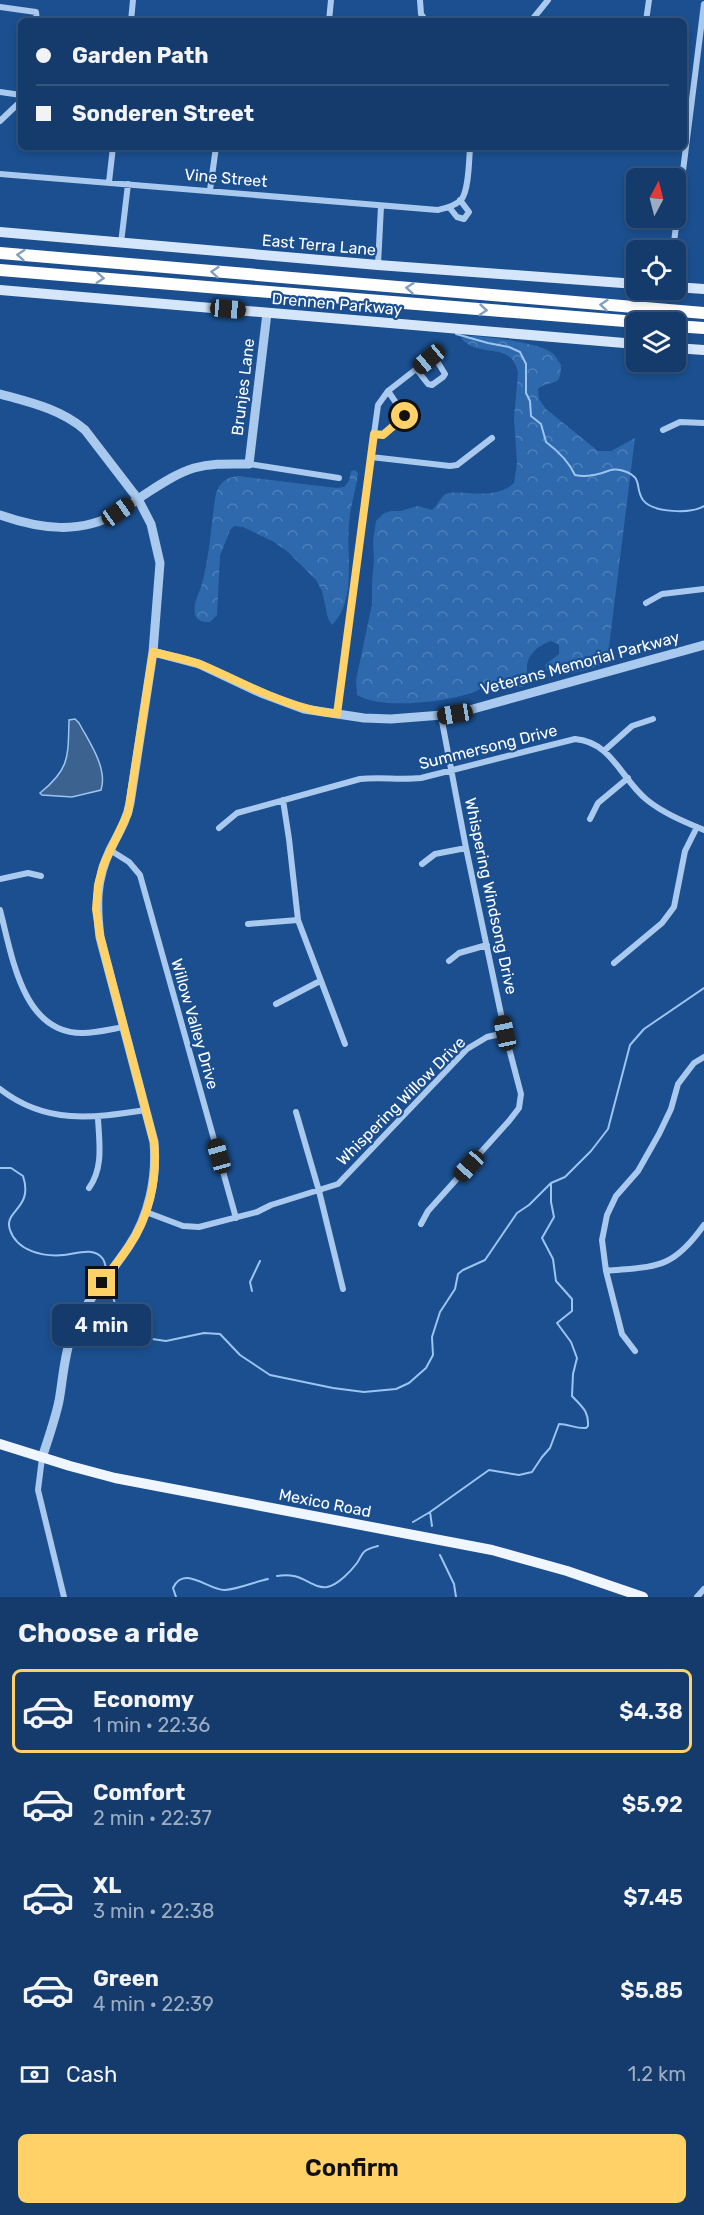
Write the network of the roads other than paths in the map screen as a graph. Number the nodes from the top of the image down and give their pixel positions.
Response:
1 (133, 0) edge
2 (331, 0) edge
3 (420, 0) edge
4 (548, 0) edge
5 (649, 0) edge
6 (704, 4) edge
7 (0, 7) edge
8 (37, 18) edge
9 (131, 18) edge
10 (328, 18) edge
11 (423, 18) edge
12 (533, 18) edge
13 (646, 18) edge
14 (0, 92) edge
15 (18, 95) edge
16 (18, 104) edge
17 (0, 121) edge
18 (687, 139) edge
19 (113, 150) edge
20 (216, 150) edge
21 (471, 150) edge
22 (686, 150) edge
23 (0, 174) edge
24 (109, 182) junction
25 (128, 184) junction
26 (210, 190) junction
27 (460, 200) junction
28 (381, 206) junction
29 (449, 207) junction
30 (0, 232) edge
31 (674, 240) edge
32 (120, 244) junction
33 (0, 253) edge
34 (378, 266) junction
35 (0, 270) edge
36 (626, 283) edge
37 (686, 288) edge
38 (704, 289) edge
39 (0, 290) edge
40 (267, 313) junction
41 (704, 313) edge
42 (626, 321) edge
43 (686, 327) edge
44 (704, 328) edge
45 (626, 343) edge
46 (686, 349) edge
47 (704, 350) edge
48 (417, 370) junction
49 (388, 391) junction
50 (0, 394) edge
51 (704, 423) edge
52 (663, 430) dead end
53 (374, 434) junction
54 (492, 438) dead end
55 (371, 457) junction
56 (249, 464) junction
57 (339, 478) dead end
58 (138, 498) junction
59 (0, 515) edge
60 (704, 589) edge
61 (646, 603) dead end
62 (704, 645) edge
63 (153, 652) junction
64 (337, 714) junction
65 (441, 716) junction
66 (653, 719) dead end
67 (605, 750) junction
68 (453, 772) junction
69 (628, 778) junction
70 (283, 800) junction
71 (590, 819) dead end
72 (219, 828) dead end
73 (701, 829) edge
74 (466, 848) junction
75 (110, 850) junction
76 (422, 864) dead end
77 (41, 876) dead end
78 (0, 879) edge
79 (0, 910) edge
80 (298, 920) junction
81 (248, 924) dead end
82 (488, 945) junction
83 (449, 961) dead end
84 (614, 963) dead end
85 (320, 981) junction
86 (276, 1004) dead end
87 (124, 1027) junction
88 (505, 1033) junction
89 (345, 1044) dead end
90 (704, 1057) edge
91 (0, 1089) edge
92 (146, 1110) junction
93 (296, 1112) dead end
94 (98, 1118) junction
95 (89, 1188) dead end
96 (319, 1191) junction
97 (146, 1212) junction
98 (236, 1218) junction
99 (421, 1224) dead end
100 (704, 1225) edge
101 (606, 1271) junction
102 (344, 1289) dead end
103 (635, 1351) dead end
104 (0, 1444) edge
105 (42, 1458) junction
106 (704, 1589) edge
107 (64, 1597) edge
108 (643, 1597) edge
109 (697, 1597) edge

1 - 9 street
2 - 10 street
3 - 11 street
4 - 12 street
5 - 13 street
6 - 18 street
7 - 8 street
14 - 15 street
16 - 17 street
19 - 24 street
20 - 26 street
21 - 27 street, Vine Street
22 - 31 street
23 - 24 street, Vine Street
24 - 25 street, Vine Street
25 - 26 street, Vine Street
25 - 32 street
26 - 28 street, Vine Street
27 - 29 street, Vine Street
27 - 29 street, Vine Street
28 - 29 street, Vine Street
28 - 34 street
30 - 32 main road, East Terra Lane
32 - 34 main road, East Terra Lane
41 -> 33 highway
34 - 36 main road, East Terra Lane
35 -> 42 highway
37 - 38 main road
39 - 40 main road, Drennen Parkway
40 - 45 main road, Drennen Parkway
40 - 56 street, Brunjes Lane
43 - 44 highway
46 - 47 main road
48 - 48 street
48 - 49 street
49 - 53 street
49 - 53 street
50 - 58 street
51 - 52 street
53 - 55 street
54 - 55 street
55 - 64 street
56 - 57 street
56 - 58 street
58 - 59 street
58 - 63 street
60 - 61 street
62 - 65 street, Veterans Memorial Parkway
63 - 64 street, Veterans Memorial Parkway
63 - 75 street
64 - 65 street, Veterans Memorial Parkway
65 - 68 street, Whispering Windsong Drive
66 - 67 street
67 - 68 street, Summersong Drive
67 - 69 street, Summersong Drive
68 - 70 street, Summersong Drive
68 - 74 street, Whispering Windsong Drive
69 - 71 street
69 - 73 street, Summersong Drive
70 - 72 street, Summersong Drive
70 - 80 street
73 - 84 street
74 - 76 street
74 - 82 street, Whispering Windsong Drive
75 - 87 street
75 - 98 street, Willow Valley Drive
77 - 78 street
79 - 87 street
80 - 81 street
80 - 85 street
82 - 83 street
82 - 88 street, Whispering Windsong Drive
85 - 86 street
85 - 89 street
87 - 92 street
88 - 96 street, Whispering Willow Drive
88 - 99 street, Whispering Windsong Drive
90 - 101 street
91 - 94 street
92 - 94 street
92 - 97 street
93 - 96 street
94 - 95 street
96 - 98 street, Whispering Willow Drive
96 - 102 street
97 - 98 street, Whispering Willow Drive
97 - 105 street
100 - 101 street
101 - 103 street
104 - 105 main road, Mexico Road
105 - 107 street
105 - 108 main road, Mexico Road
106 - 109 street

